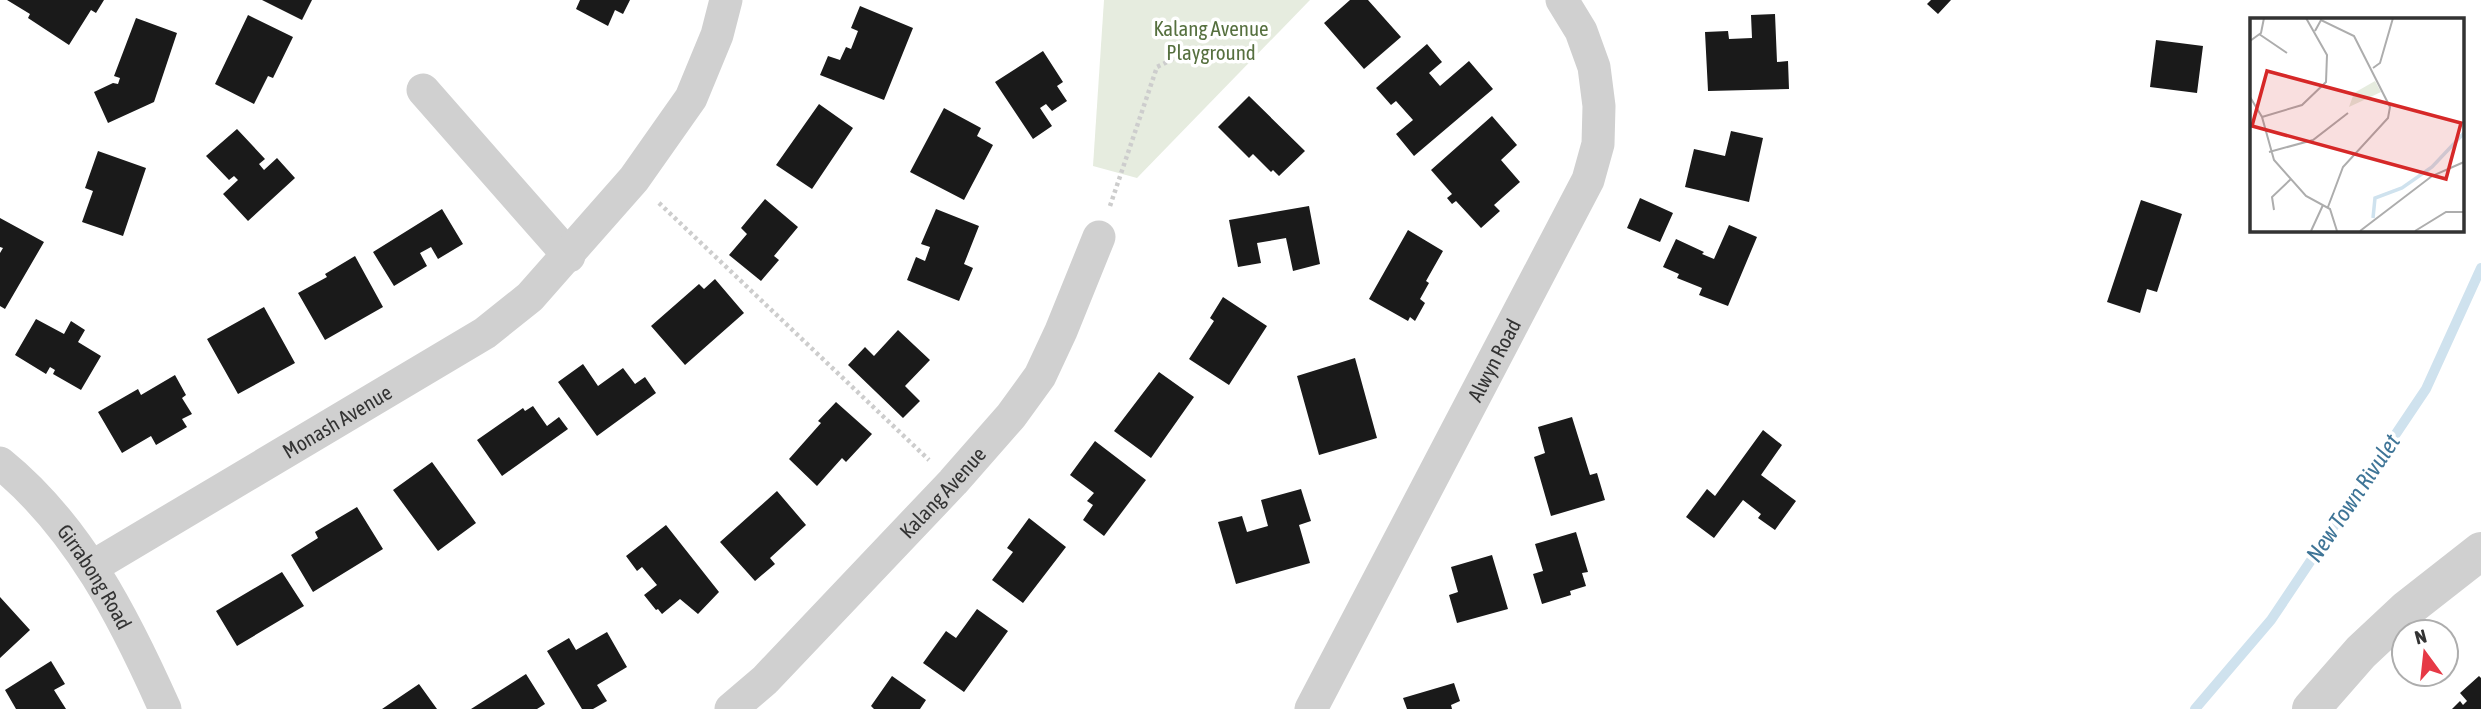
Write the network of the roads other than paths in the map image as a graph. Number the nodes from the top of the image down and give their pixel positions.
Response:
1 (726, 0) edge
2 (1562, 0) edge
3 (423, 90) dead end
4 (1099, 237) road end
5 (569, 256) junction
6 (0, 463) edge
7 (2481, 551) edge
8 (92, 567) junction
9 (165, 709) edge
10 (731, 709) edge
11 (1311, 709) edge
12 (2311, 709) edge

1 - 5 street, Monash Avenue
2 - 11 street, Alwyn Road
3 - 5 street
4 - 10 street, Kalang Avenue
5 - 8 street, Monash Avenue
6 - 8 street, Girrabong Road
7 - 12 street
8 - 9 street, Girrabong Road

